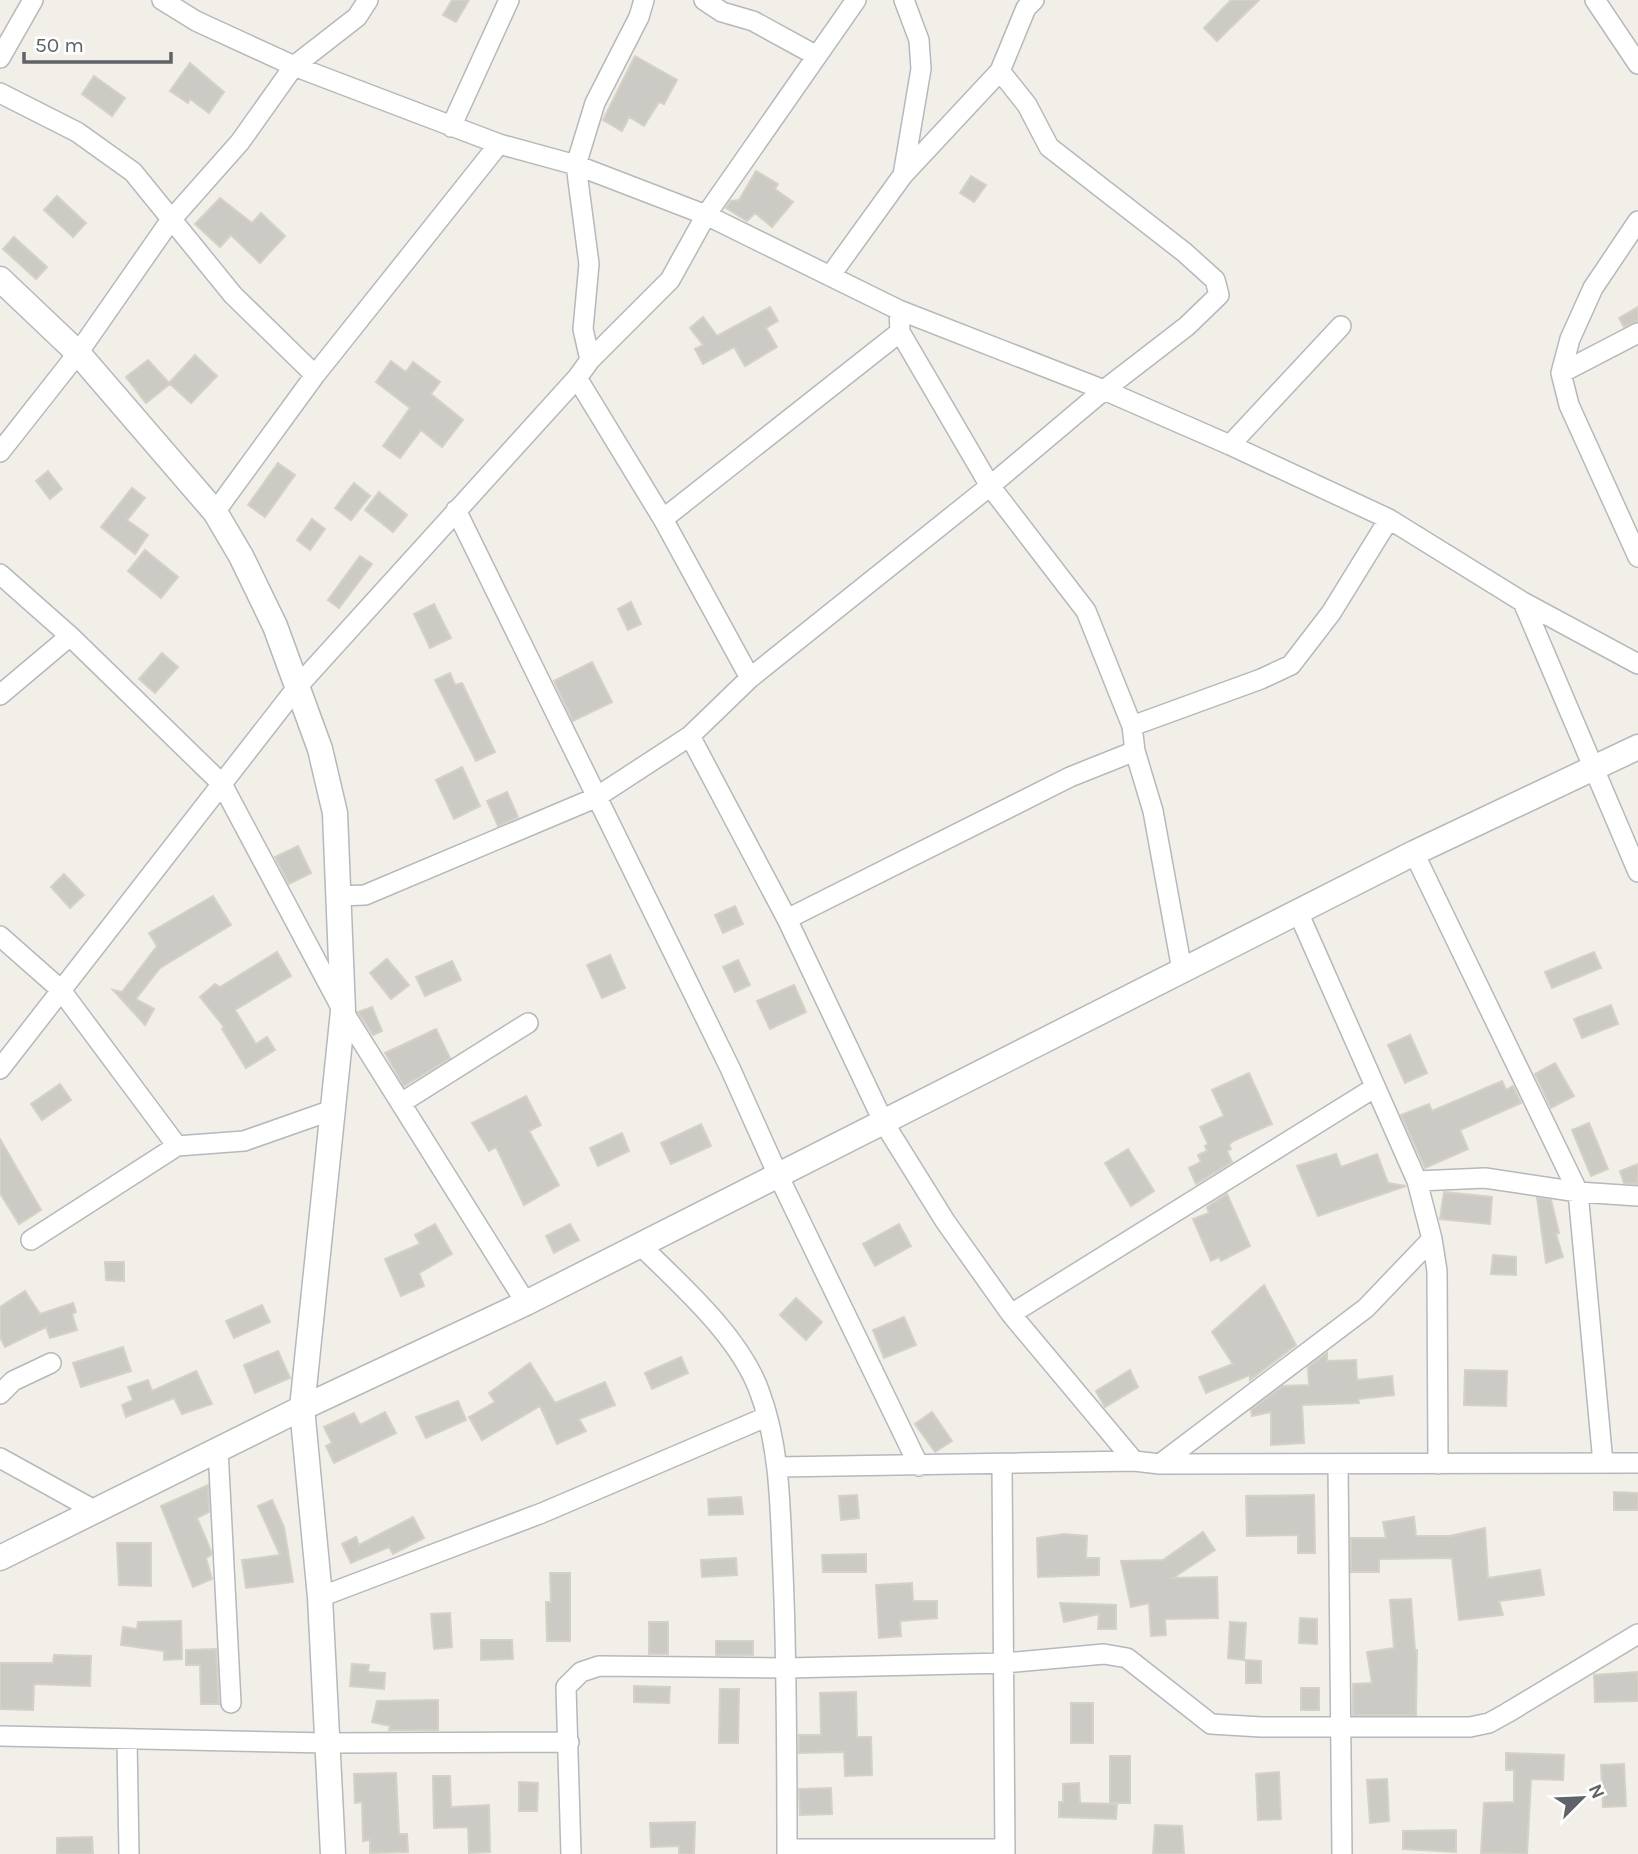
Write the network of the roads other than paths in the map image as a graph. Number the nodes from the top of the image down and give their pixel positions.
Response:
1 (33, 0) edge
2 (162, 0) edge
3 (368, 0) edge
4 (509, 0) edge
5 (644, 0) edge
6 (704, 0) edge
7 (856, 0) edge
8 (904, 0) edge
9 (1034, 0) edge
10 (1595, 0) edge
11 (817, 56) junction
12 (0, 58) edge
13 (1638, 64) edge
14 (294, 66) junction
15 (1000, 71) junction
16 (0, 93) edge
17 (452, 127) junction
18 (499, 144) junction
19 (576, 165) junction
20 (904, 175) junction
21 (706, 215) junction
22 (170, 221) junction
23 (1638, 221) edge
24 (830, 276) junction
25 (0, 279) edge
26 (899, 310) junction
27 (1341, 326) dead end
28 (900, 332) junction
29 (1638, 333) edge
30 (78, 353) junction
31 (590, 360) junction
32 (1561, 373) junction
33 (316, 375) junction
34 (577, 378) junction
35 (1104, 390) junction
36 (1230, 444) junction
37 (0, 452) edge
38 (989, 486) junction
39 (456, 510) junction
40 (215, 512) junction
41 (663, 519) junction
42 (1389, 519) junction
43 (1638, 557) edge
44 (0, 574) edge
45 (1523, 602) junction
46 (70, 636) junction
47 (1638, 664) edge
48 (750, 678) junction
49 (298, 686) junction
50 (0, 695) edge
51 (1132, 726) junction
52 (690, 736) junction
53 (1638, 747) edge
54 (1135, 751) junction
55 (1595, 767) junction
56 (222, 784) junction
57 (595, 798) junction
58 (1414, 853) junction
59 (1638, 871) edge
60 (338, 896) junction
61 (1298, 912) junction
62 (787, 919) junction
63 (0, 936) edge
64 (1182, 970) junction
65 (60, 989) junction
66 (343, 1011) junction
67 (528, 1023) dead end
68 (0, 1069) edge
69 (1374, 1088) junction
70 (401, 1103) junction
71 (335, 1109) junction
72 (884, 1123) junction
73 (177, 1146) junction
74 (778, 1175) junction
75 (1417, 1181) junction
76 (1577, 1192) junction
77 (1638, 1196) edge
78 (1432, 1239) junction
79 (31, 1240) dead end
80 (640, 1245) junction
81 (526, 1303) junction
82 (1011, 1314) junction
83 (51, 1363) dead end
84 (0, 1394) edge
85 (302, 1408) junction
86 (766, 1417) junction
87 (218, 1450) junction
88 (0, 1458) edge
89 (1134, 1461) junction
90 (1603, 1463) junction
91 (1638, 1463) edge
92 (1160, 1464) junction
93 (1338, 1464) junction
94 (1438, 1464) junction
95 (919, 1466) junction
96 (1002, 1466) junction
97 (778, 1467) junction
98 (94, 1510) junction
99 (0, 1558) edge
100 (320, 1597) junction
101 (1638, 1634) edge
102 (1005, 1663) junction
103 (787, 1668) junction
104 (231, 1703) dead end
105 (1341, 1726) junction
106 (0, 1737) edge
107 (127, 1739) junction
108 (569, 1742) junction
109 (327, 1743) junction
110 (787, 1852) edge
111 (1005, 1852) edge
112 (128, 1854) edge
113 (333, 1854) edge
114 (571, 1854) edge
115 (1342, 1854) edge

1 - 12 street
2 - 14 street
3 - 14 street
4 - 17 street
5 - 19 street
6 - 11 street
7 - 11 street
8 - 20 street
9 - 15 street
10 - 13 street
11 - 21 street
14 - 17 street
14 - 22 street
15 - 20 street
15 - 35 street
16 - 22 street
17 - 18 street
18 - 19 street
18 - 33 street
19 - 21 street
19 - 31 street
20 - 24 street
21 - 24 street
21 - 31 street
22 - 30 street
22 - 33 street
23 - 32 street
24 - 26 street
25 - 30 street
26 - 28 street
26 - 35 street
27 - 36 street
28 - 38 street
28 - 41 street
29 - 32 street
30 - 37 street
30 - 40 street
31 - 34 street
32 - 43 street
33 - 40 street
34 - 39 street
34 - 41 street
35 - 36 street
35 - 38 street
36 - 42 street
38 - 48 street
38 - 51 street
39 - 49 street
39 - 57 street
40 - 49 street
41 - 48 street
42 - 45 street
42 - 51 street
44 - 46 street
45 - 47 street
45 - 55 street
46 - 50 street
46 - 56 street
48 - 52 street
49 - 56 street
49 - 60 street
51 - 54 street
52 - 57 street
52 - 62 street
53 - 55 street
54 - 62 street
54 - 64 street
55 - 58 street
55 - 59 street
56 - 65 street
56 - 66 street
57 - 60 street
57 - 74 street
58 - 61 street
58 - 76 street
60 - 66 street
61 - 64 street
61 - 69 street
62 - 72 street
63 - 65 street
64 - 72 street
65 - 68 street
65 - 73 street
66 - 70 street
66 - 71 street
67 - 70 street
69 - 75 street
69 - 82 street
70 - 81 street
71 - 73 street
71 - 85 street
72 - 74 street
72 - 82 street
73 - 79 street
74 - 80 street
74 - 95 street
75 - 76 street
75 - 78 street
76 - 77 street
76 - 90 street
78 - 92 street
78 - 94 street
80 - 81 street
80 - 86 street
81 - 85 street
82 - 89 street
83 - 84 street
85 - 87 street
85 - 100 street
86 - 97 street
86 - 100 street
87 - 98 street
87 - 104 street
88 - 98 street
89 - 92 street
89 - 96 street
90 - 91 street
90 - 94 street
92 - 93 street
93 - 94 street
93 - 105 street
95 - 96 street
95 - 97 street
96 - 102 street
97 - 103 street
98 - 99 street
100 - 109 street
101 - 105 street
102 - 103 street
102 - 105 street
102 - 111 street
103 - 108 street
103 - 110 street
105 - 115 street
106 - 107 street
107 - 109 street
107 - 112 street
108 - 109 street
108 - 114 street
109 - 113 street
110 - 111 street

